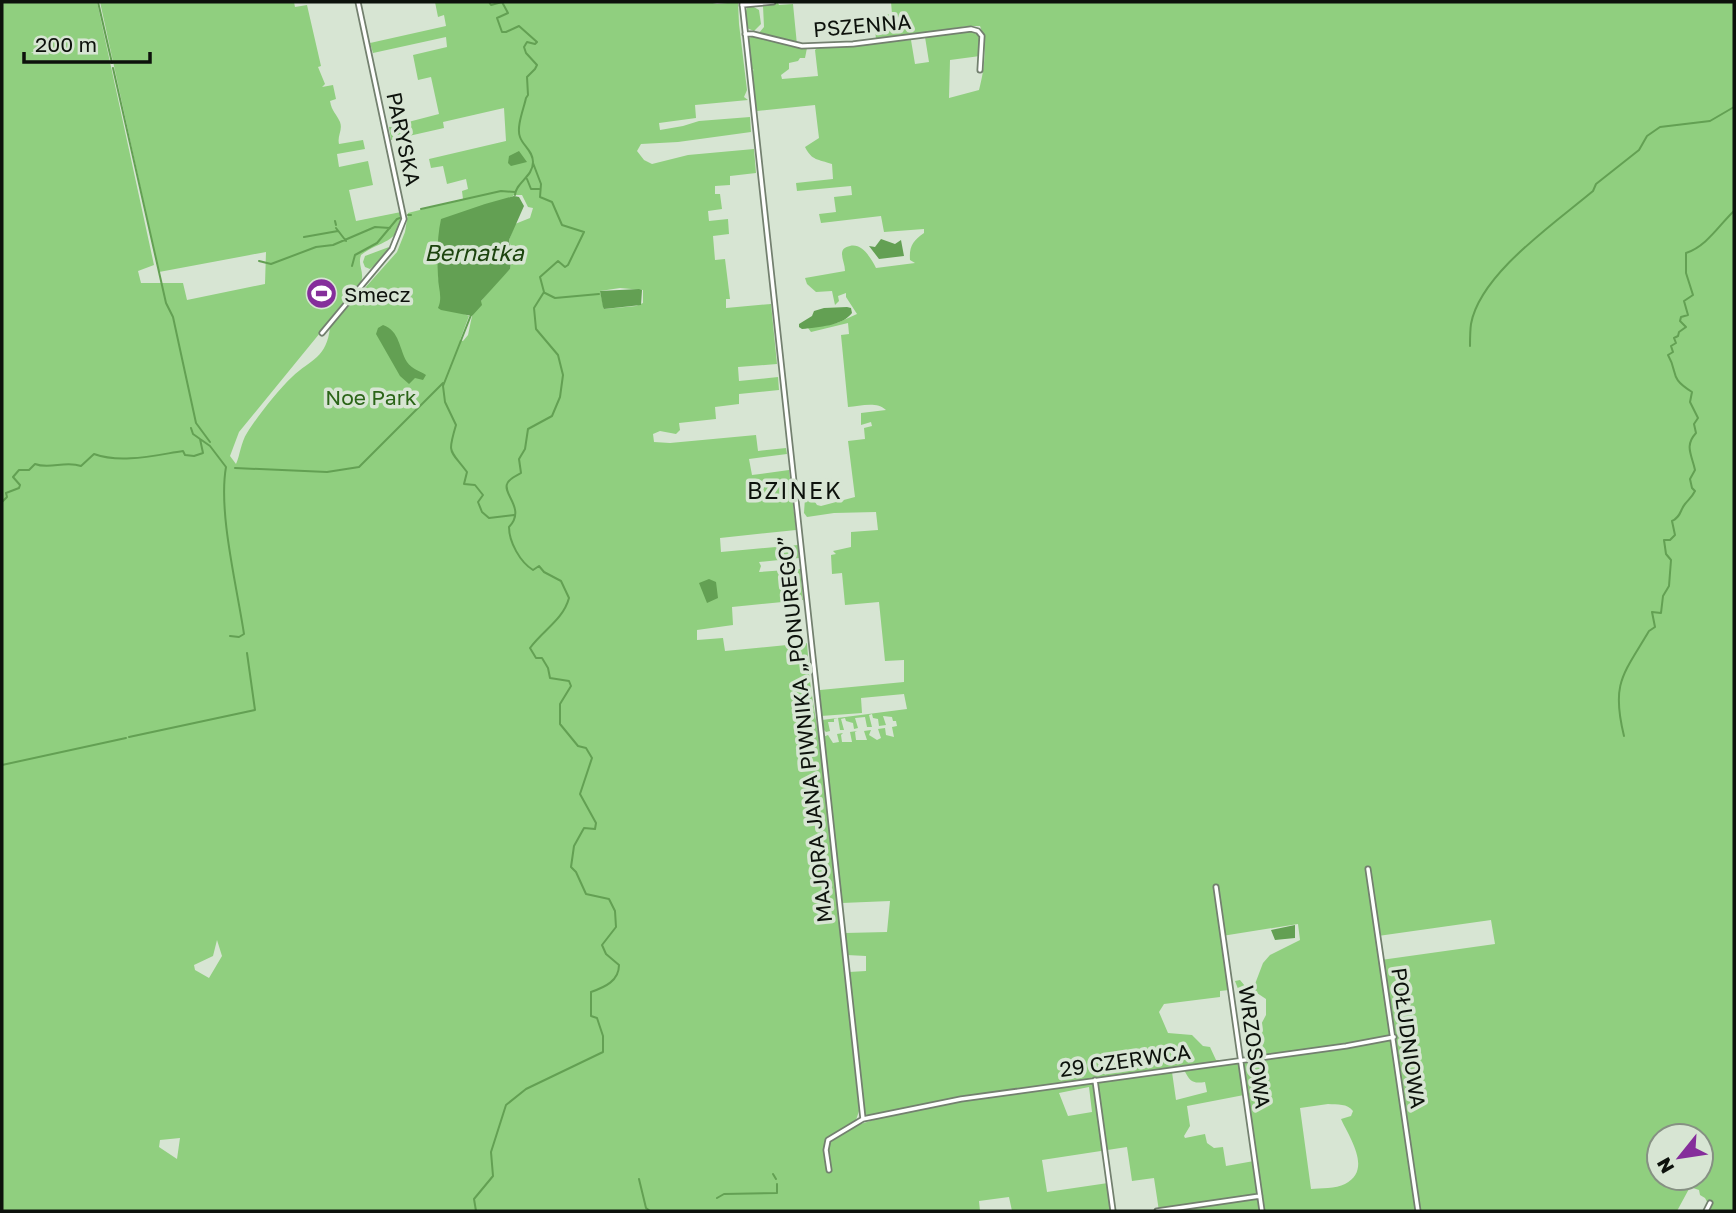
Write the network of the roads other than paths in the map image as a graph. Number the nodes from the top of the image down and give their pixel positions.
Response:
1 (358, 2) edge
2 (773, 2) edge
3 (742, 3) edge
4 (745, 34) junction
5 (980, 70) dead end
6 (322, 333) dead end
7 (1368, 869) dead end
8 (1216, 887) dead end
9 (1394, 1037) junction
10 (1241, 1060) junction
11 (1096, 1080) junction
12 (863, 1119) junction
13 (828, 1170) dead end
14 (1260, 1196) junction
15 (1710, 1203) dead end
16 (1113, 1211) edge
17 (1157, 1211) edge
18 (1262, 1211) edge
19 (1418, 1211) edge
20 (1706, 1211) edge

1 - 6 street, PARYSKA
2 - 3 street
3 - 4 street, MAJORA JANA PIWNIKA „PONUREGO”
4 - 5 street, PSZENNA
4 - 12 street, MAJORA JANA PIWNIKA „PONUREGO”
7 - 9 street, POŁUDNIOWA
8 - 10 street, WRZOSOWA
9 - 10 street, 29 CZERWCA
9 - 19 street, POŁUDNIOWA
10 - 11 street, 29 CZERWCA
10 - 14 street, WRZOSOWA
11 - 12 street, 29 CZERWCA
11 - 16 street
12 - 13 street, 29 CZERWCA
14 - 17 street
14 - 18 street, WRZOSOWA
15 - 20 street

